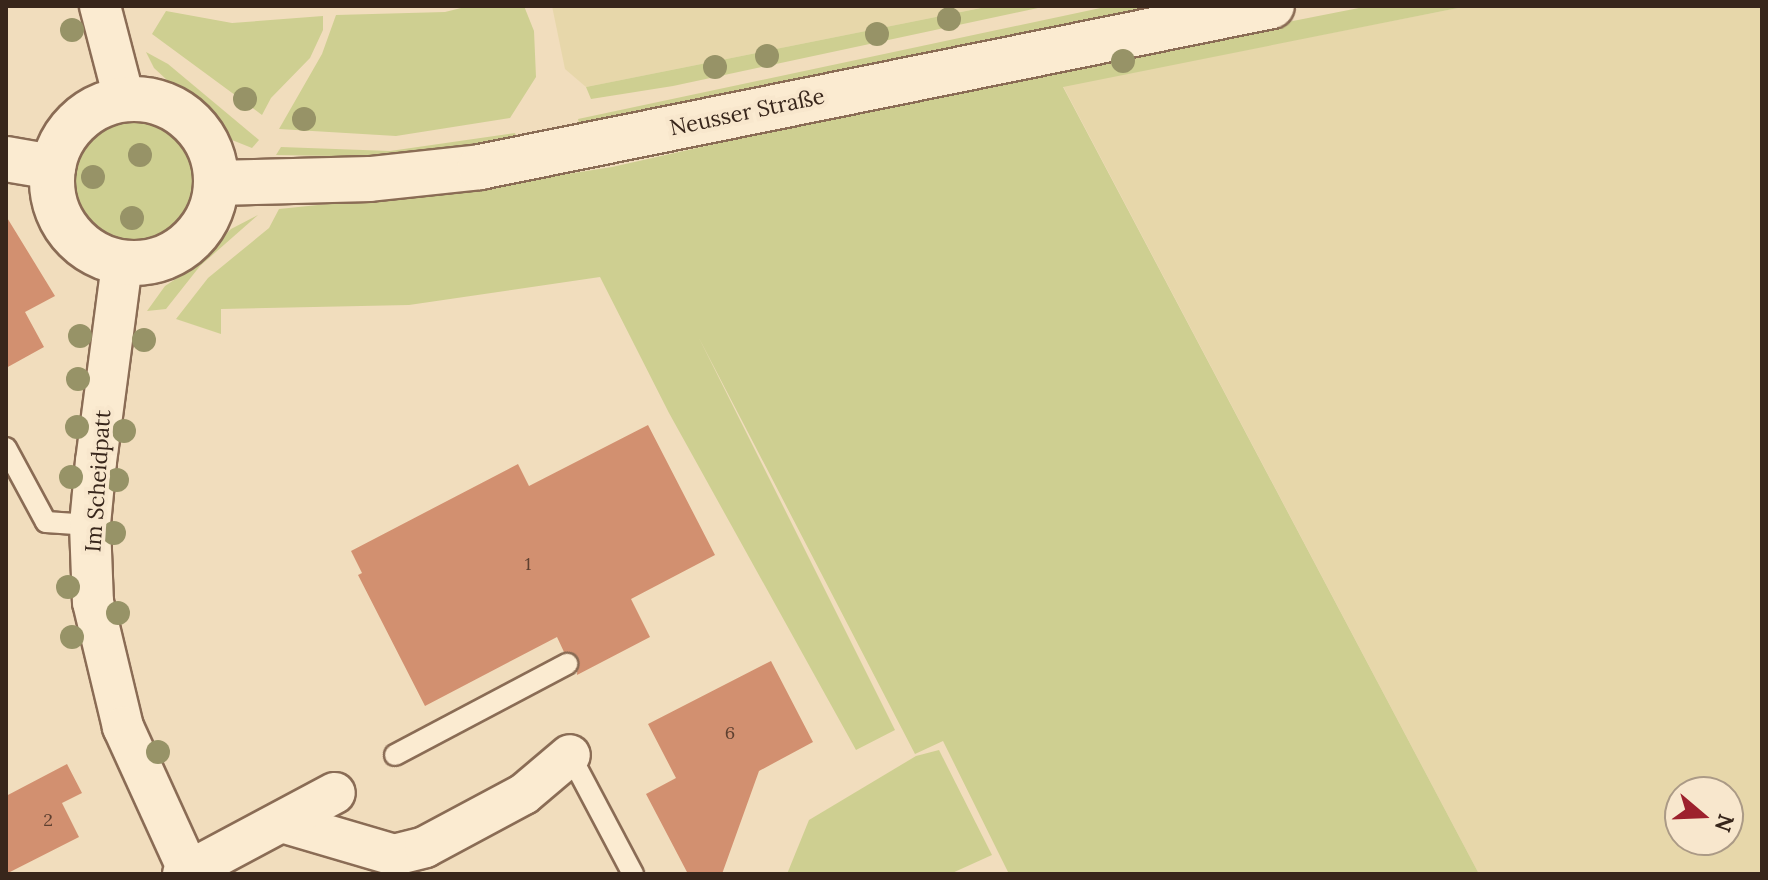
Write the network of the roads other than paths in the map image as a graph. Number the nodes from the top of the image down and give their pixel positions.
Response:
1 (100, 6) edge
2 (1272, 6) edge
3 (124, 98) junction
4 (6, 159) edge
5 (53, 167) junction
6 (217, 183) junction
7 (122, 264) junction
8 (6, 448) edge
9 (90, 525) junction
10 (567, 664) dead end
11 (395, 755) dead end
12 (570, 755) joint
13 (335, 793) dead end
14 (282, 822) junction
15 (187, 873) edge
16 (633, 874) edge

1 - 3 street
2 - 6 main road, Neusser Straße
3 - 5 main road
3 - 6 main road
4 - 5 main road
5 - 7 main road
6 - 7 main road
7 - 9 street, Im Scheidpatt
8 - 9 lane
9 - 15 street, Im Scheidpatt
10 - 11 lane
12 - 14 street
12 - 16 lane
13 - 14 street
14 - 15 street

